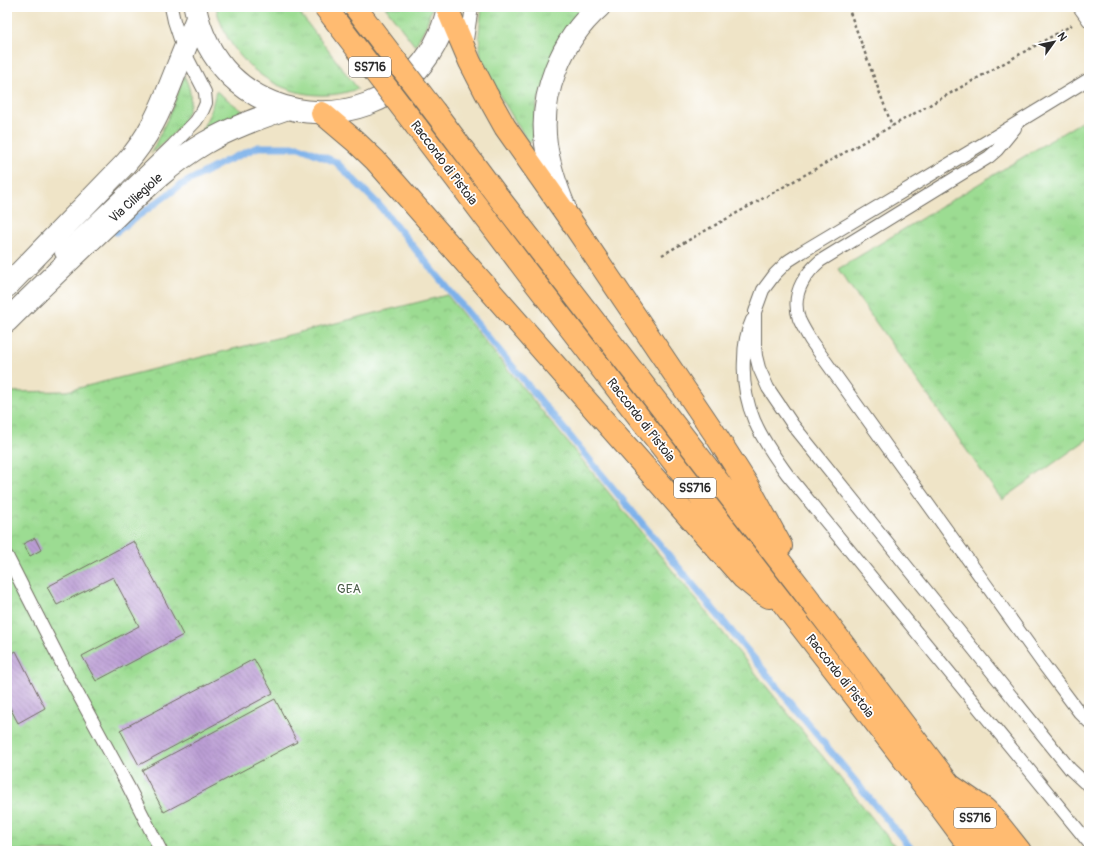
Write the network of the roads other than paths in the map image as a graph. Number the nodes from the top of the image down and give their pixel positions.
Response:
1 (171, 7) edge
2 (324, 7) edge
3 (355, 7) edge
4 (472, 7) edge
5 (599, 7) edge
6 (1079, 7) edge
7 (448, 8) edge
8 (196, 12) edge
9 (1088, 19) edge
10 (184, 51) junction
11 (466, 51) junction
12 (1089, 78) edge
13 (288, 108) junction
14 (322, 113) junction
15 (1021, 120) junction
16 (569, 218) junction
17 (12, 279) edge
18 (7, 306) edge
19 (755, 312) junction
20 (7, 321) edge
21 (7, 556) edge
22 (806, 595) junction
23 (788, 610) junction
24 (1089, 722) edge
25 (950, 785) junction
26 (1089, 785) edge
27 (1089, 843) edge
28 (161, 851) edge
29 (973, 851) edge
30 (1000, 851) edge
31 (1020, 851) edge

1 - 10 lane
2 - 23 highway, Raccordo di Pistoia / SS716, bridge
3 - 22 highway, Raccordo di Pistoia / SS716, bridge
4 - 11 lane
5 - 16 street
6 - 9 lane
7 - 11 highway
7 - 14 street
8 - 10 street
8 - 13 street
10 - 17 street
10 - 18 lane
11 - 16 highway
12 - 15 lane
13 - 14 street
13 - 20 street, Via Ciliegiole
14 - 23 highway
15 - 19 lane
15 - 24 lane
16 - 22 highway
19 - 26 lane
19 - 27 lane
21 - 28 lane
22 - 25 highway, Raccordo di Pistoia / SS716
23 - 29 highway, Raccordo di Pistoia / SS716
25 - 30 highway, Raccordo di Pistoia / SS716
25 - 31 highway

